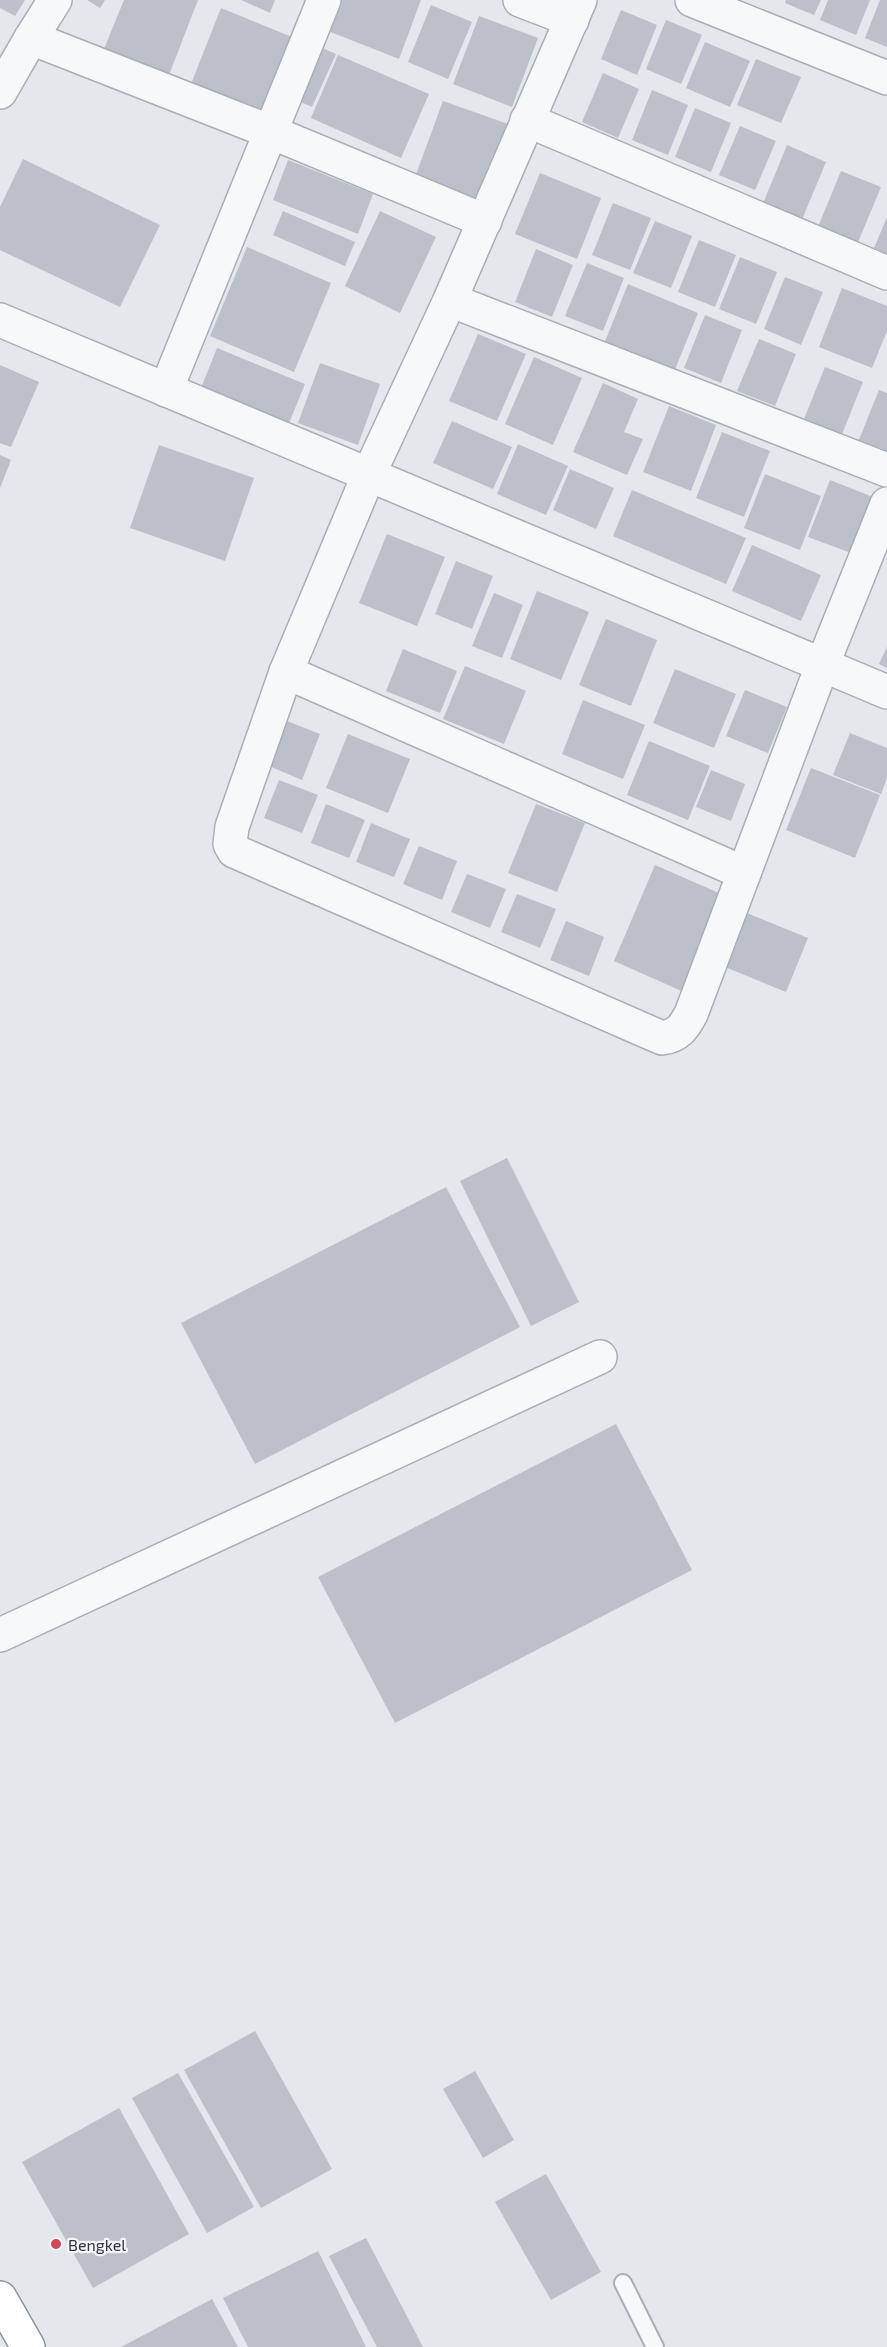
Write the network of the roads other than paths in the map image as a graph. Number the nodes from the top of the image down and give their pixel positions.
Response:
1 (55, 0) edge
2 (324, 0) edge
3 (520, 0) edge
4 (692, 0) edge
5 (576, 10) edge
6 (31, 38) junction
7 (887, 78) edge
8 (0, 92) edge
9 (527, 120) junction
10 (271, 132) junction
11 (484, 221) junction
12 (887, 273) edge
13 (450, 300) junction
14 (0, 320) edge
15 (166, 390) junction
16 (887, 470) edge
17 (369, 474) junction
18 (887, 504) edge
19 (822, 666) junction
20 (286, 672) junction
21 (887, 692) edge
22 (744, 873) junction
23 (600, 1357) dead end
24 (0, 1635) edge
25 (623, 2283) dead end
26 (0, 2298) edge
27 (28, 2347) edge
28 (655, 2347) edge

1 - 6 street
2 - 10 street
3 - 5 street
4 - 7 street
5 - 9 street
6 - 8 street
6 - 10 street
9 - 11 street
9 - 12 street
10 - 11 street
10 - 15 street
11 - 13 street
13 - 16 street
13 - 17 street
14 - 15 street
15 - 17 street
17 - 19 street
17 - 20 street
18 - 19 street
19 - 21 street
19 - 22 street
20 - 22 street
20 - 22 street
23 - 24 street
25 - 28 lane
26 - 27 highway

